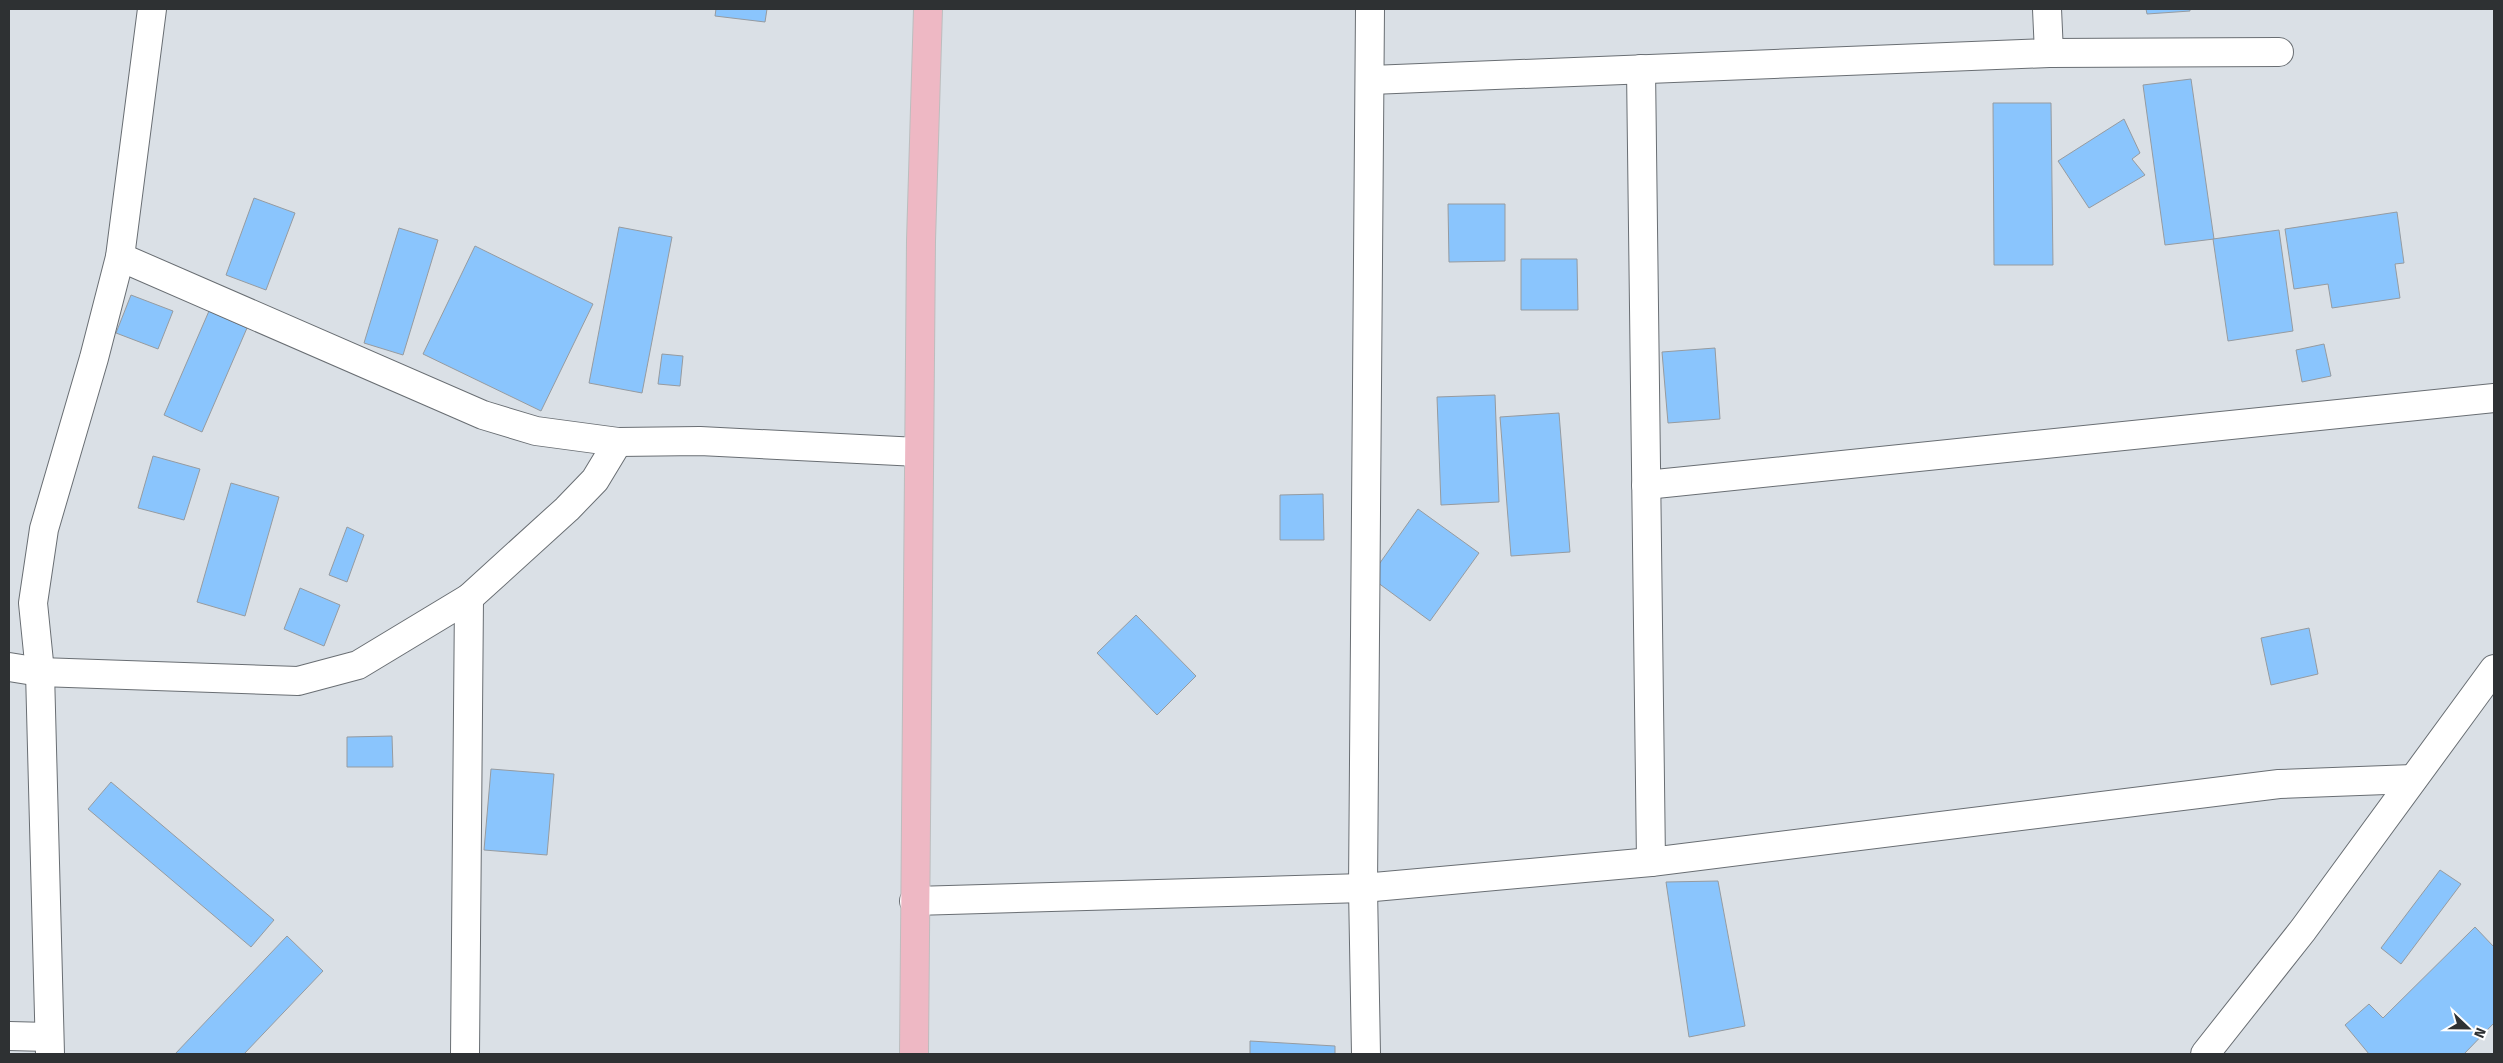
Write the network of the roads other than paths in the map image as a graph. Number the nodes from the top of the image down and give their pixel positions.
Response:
1 (152, 9) edge
2 (928, 9) edge
3 (1370, 9) edge
4 (2047, 9) edge
5 (2279, 52) dead end
6 (2049, 53) junction
7 (1641, 69) junction
8 (1371, 80) junction
9 (120, 257) junction
10 (2494, 398) edge
11 (618, 442) junction
12 (918, 452) junction
13 (1646, 485) junction
14 (469, 598) junction
15 (9, 667) edge
16 (2494, 669) edge
17 (40, 672) junction
18 (2413, 779) junction
19 (1651, 862) junction
20 (1363, 888) junction
21 (914, 901) junction
22 (9, 1036) edge
23 (50, 1046) edge
24 (465, 1054) edge
25 (914, 1054) edge
26 (1366, 1054) edge
27 (2205, 1054) edge

1 - 9 street
2 - 12 main road
3 - 8 street
4 - 6 street
5 - 6 street
6 - 7 street
7 - 8 street
7 - 13 street
8 - 20 street
9 - 11 street
9 - 17 street
10 - 13 street
11 - 12 street
11 - 14 street
12 - 21 main road
13 - 19 street
14 - 17 street
14 - 24 street
15 - 17 street
16 - 18 street
17 - 23 street
18 - 19 street
18 - 27 street
19 - 20 street
20 - 21 street
20 - 26 street
21 - 25 main road
22 - 23 street

